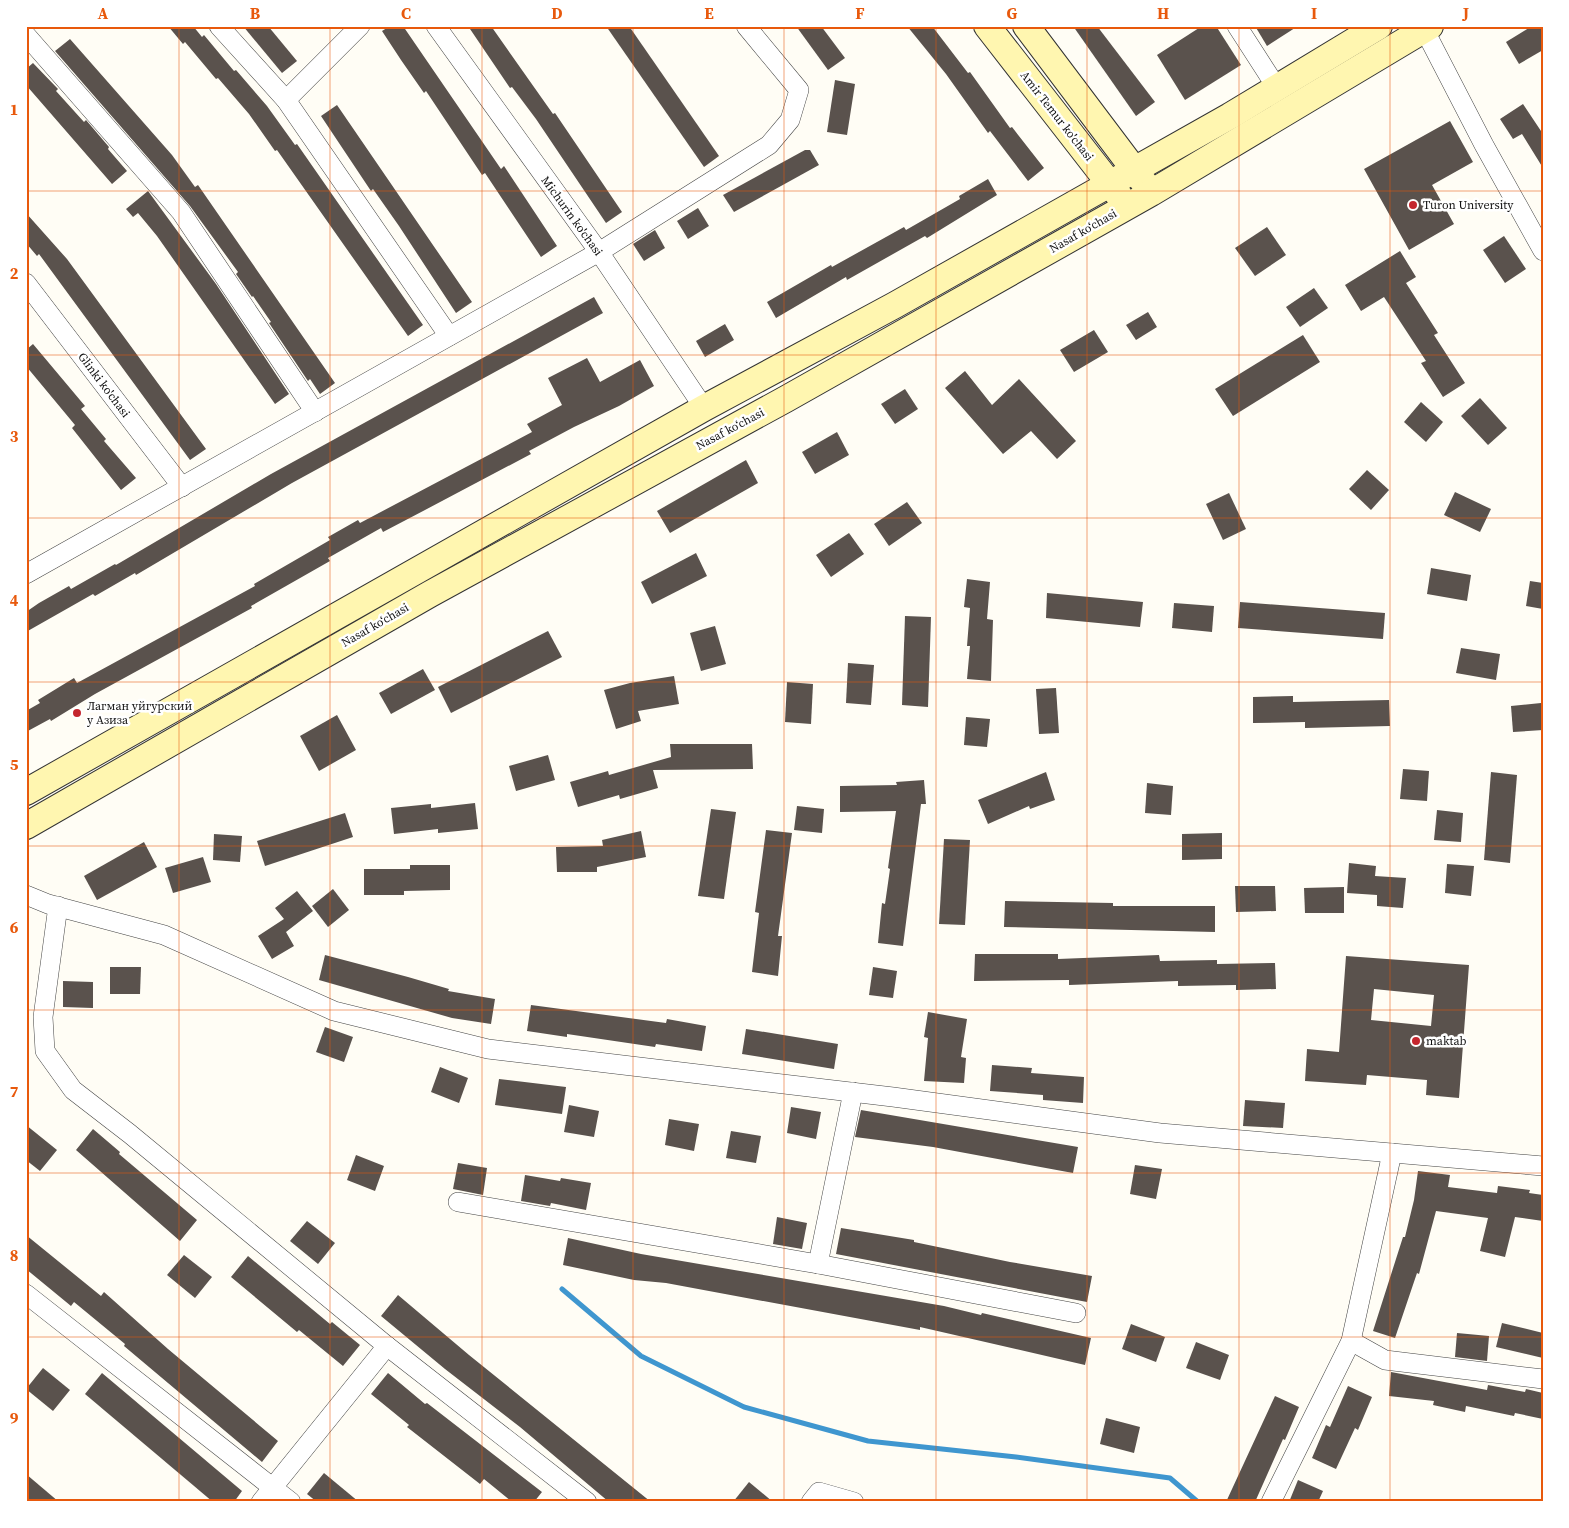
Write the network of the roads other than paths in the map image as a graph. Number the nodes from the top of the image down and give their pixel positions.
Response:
1 (219, 26) edge
2 (360, 26) edge
3 (436, 26) edge
4 (746, 26) edge
5 (987, 26) edge
6 (1026, 26) edge
7 (1237, 26) edge
8 (1379, 26) edge
9 (1427, 28) edge
10 (26, 35) edge
11 (1277, 88) junction
12 (286, 100) junction
13 (1135, 169) junction
14 (1110, 183) junction
15 (1151, 193) junction
16 (1126, 207) junction
17 (1543, 251) edge
18 (598, 252) junction
19 (26, 282) edge
20 (449, 336) junction
21 (704, 408) junction
22 (315, 412) junction
23 (182, 487) junction
24 (26, 574) edge
25 (26, 792) edge
26 (26, 826) edge
27 (26, 895) edge
28 (58, 906) junction
29 (853, 1092) junction
30 (1392, 1153) junction
31 (1543, 1166) edge
32 (458, 1202) dead end
33 (818, 1264) junction
34 (26, 1294) edge
35 (1076, 1314) dead end
36 (1351, 1341) junction
37 (387, 1346) junction
38 (1543, 1378) edge
39 (267, 1495) edge
40 (291, 1502) edge
41 (587, 1502) edge
42 (812, 1502) edge
43 (854, 1502) edge
44 (1271, 1502) edge

1 - 12 street
2 - 12 street
3 - 18 street, Michurin ko'chasi
4 - 18 street
5 - 14 main road, Amir Temur ko'chasi
6 - 13 main road
7 - 11 street
8 - 11 main road
9 - 15 main road, Nasaf ko‘chasi
9 - 17 street
10 - 22 street
11 - 13 main road
12 - 20 street
13 - 14 main road
13 - 15 main road
14 - 16 main road, Amir Temur ko'chasi
14 - 21 main road
15 - 16 main road, Nasaf ko‘chasi
16 - 26 main road, Nasaf ko‘chasi
18 - 20 street
18 - 21 street, Michurin ko'chasi
19 - 23 street, Glinki ko'chasi
20 - 22 street
21 - 25 main road
22 - 23 street
23 - 24 street
27 - 28 street
28 - 29 street
28 - 37 street
29 - 30 street
29 - 33 street
30 - 31 street
30 - 36 street
32 - 33 street
33 - 35 street
34 - 39 street
36 - 38 street
36 - 44 street
37 - 39 street
37 - 41 street
39 - 40 street
42 - 43 street

